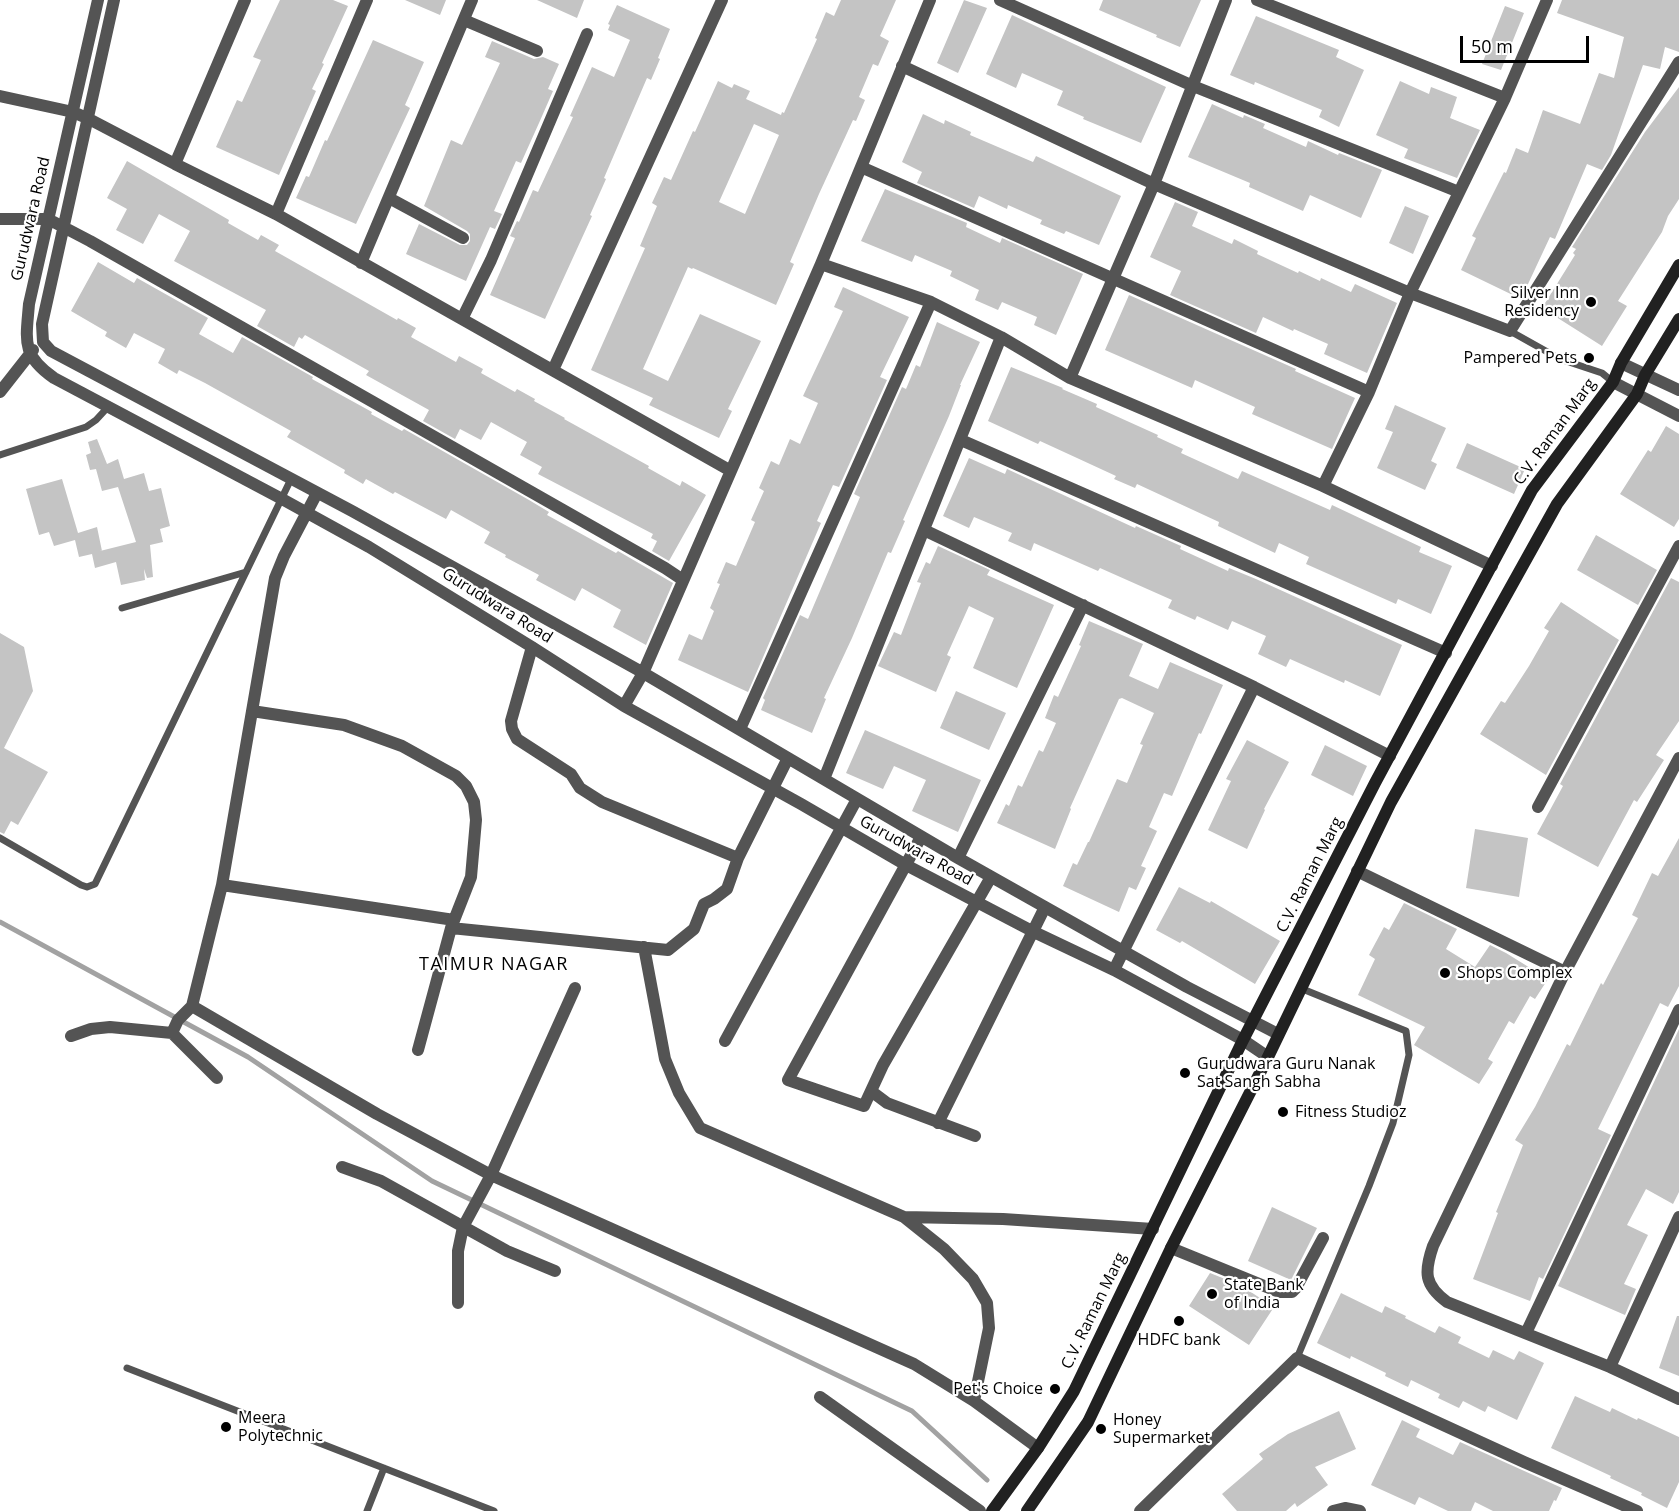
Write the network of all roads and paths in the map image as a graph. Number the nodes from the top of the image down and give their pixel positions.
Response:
1 (98, 0) edge
2 (114, 0) edge
3 (245, 0) edge
4 (367, 0) edge
5 (472, 0) edge
6 (722, 0) edge
7 (930, 0) edge
8 (1000, 0) edge
9 (1226, 0) edge
10 (1257, 0) edge
11 (1547, 0) edge
12 (464, 20) junction
13 (587, 34) dead end
14 (537, 51) dead end
15 (1679, 63) edge
16 (902, 66) junction
17 (1193, 86) junction
18 (0, 96) edge
19 (1505, 98) junction
20 (73, 112) junction
21 (89, 118) junction
22 (174, 164) junction
23 (861, 167) junction
24 (1154, 184) junction
25 (1459, 192) junction
26 (389, 198) junction
27 (276, 213) junction
28 (0, 219) edge
29 (48, 219) junction
30 (63, 228) junction
31 (463, 238) dead end
32 (362, 263) junction
33 (821, 264) junction
34 (1679, 265) edge
35 (1113, 278) junction
36 (1410, 293) junction
37 (931, 302) junction
38 (462, 319) junction
39 (1679, 319) edge
40 (1510, 331) junction
41 (1001, 337) junction
42 (43, 342) junction
43 (30, 353) junction
44 (1621, 363) junction
45 (553, 370) junction
46 (1645, 375) junction
47 (1070, 378) junction
48 (1613, 382) junction
49 (1679, 390) edge
50 (0, 392) edge
51 (1369, 392) junction
52 (1637, 394) junction
53 (108, 407) junction
54 (1679, 416) edge
55 (961, 441) junction
56 (0, 455) edge
57 (731, 471) junction
58 (291, 479) junction
59 (1323, 486) junction
60 (317, 493) junction
61 (282, 499) junction
62 (308, 513) junction
63 (924, 530) junction
64 (1679, 546) edge
65 (1492, 566) junction
66 (246, 572) junction
67 (683, 580) junction
68 (1083, 605) junction
69 (122, 608) dead end
70 (532, 646) junction
71 (1446, 653) junction
72 (643, 674) junction
73 (1254, 687) junction
74 (624, 706) junction
75 (252, 711) junction
76 (740, 729) junction
77 (1390, 756) junction
78 (788, 758) junction
79 (1679, 758) edge
80 (824, 779) junction
81 (772, 790) junction
82 (857, 799) junction
83 (1538, 807) dead end
84 (841, 828) junction
85 (921, 837) junction
86 (0, 838) edge
87 (738, 858) junction
88 (958, 858) junction
89 (906, 865) junction
90 (1357, 871) junction
91 (991, 876) junction
92 (222, 885) junction
93 (976, 903) junction
94 (1045, 907) junction
95 (453, 924) junction
96 (1034, 932) junction
97 (644, 947) junction
98 (1124, 951) junction
99 (1114, 970) junction
100 (1565, 972) junction
101 (575, 988) dead end
102 (1300, 988) junction
103 (1679, 1010) edge
104 (185, 1013) junction
105 (1254, 1022) junction
106 (172, 1033) junction
107 (1278, 1034) junction
108 (71, 1036) dead end
109 (1243, 1040) junction
110 (725, 1041) dead end
111 (418, 1050) dead end
112 (1268, 1057) junction
113 (217, 1078) dead end
114 (871, 1091) junction
115 (938, 1123) junction
116 (975, 1137) dead end
117 (342, 1167) dead end
118 (491, 1175) junction
119 (904, 1217) junction
120 (1679, 1217) edge
121 (463, 1227) junction
122 (1153, 1229) junction
123 (1323, 1239) dead end
124 (1172, 1248) junction
125 (555, 1271) dead end
126 (458, 1303) dead end
127 (1526, 1333) junction
128 (1297, 1358) junction
129 (1610, 1367) junction
130 (128, 1368) dead end
131 (820, 1397) dead end
132 (1679, 1399) edge
133 (974, 1401) junction
134 (1038, 1448) junction
135 (384, 1468) junction
136 (367, 1511) edge
137 (494, 1511) edge
138 (980, 1511) edge
139 (992, 1511) edge
140 (1027, 1511) edge
141 (1140, 1511) edge
142 (1333, 1511) edge
143 (1360, 1511) edge
144 (1637, 1511) edge

1 - 20 street, Gurudwara Road
2 - 21 street
3 - 22 street
4 - 27 street
5 - 12 street
6 - 45 street
7 - 16 street
8 - 17 street
9 - 17 street
10 - 19 street
11 - 19 street
12 - 14 street
12 - 26 street
13 - 38 street
15 - 40 street
16 - 23 street
16 - 24 street
17 - 24 street
17 - 25 street
18 - 20 street
19 - 25 street
20 - 21 street
20 - 29 street, Gurudwara Road
21 - 22 street
21 - 30 street
22 - 27 street
23 - 33 street
23 - 35 street
24 - 35 street
24 - 36 street
25 - 36 street
26 - 31 street
26 - 32 street
27 - 32 street
28 - 29 street
29 - 30 street
29 - 43 street, Gurudwara Road
30 - 42 street
30 - 67 street
32 - 38 street
33 - 37 street
33 - 57 street
34 - 44 main road, C.V. Raman Marg
35 - 47 street
35 - 51 street
36 - 40 street
36 - 51 street
37 - 41 street
37 - 76 street
38 - 45 street
39 - 46 main road
40 - 48 lane
41 - 47 street
41 - 55 street
42 - 43 street
42 - 58 street
43 - 50 street
43 - 53 street, Gurudwara Road
44 - 46 street
44 - 48 main road, C.V. Raman Marg
45 - 57 street
46 - 49 street
46 - 52 main road
47 - 59 street
48 - 52 street
48 - 65 main road, C.V. Raman Marg
51 - 59 street
52 - 54 street
52 - 90 main road
53 - 56 lane
53 - 61 street, Gurudwara Road
55 - 63 street
55 - 71 street
57 - 67 street
58 - 60 street
58 - 61 lane
59 - 65 street
60 - 62 street
60 - 72 street
61 - 62 street, Gurudwara Road
61 - 66 lane
62 - 70 street, Gurudwara Road
62 - 75 street
63 - 68 street
63 - 80 street
64 - 83 street
65 - 71 main road, C.V. Raman Marg
66 - 69 lane
66 - 86 lane
67 - 72 street
68 - 73 street
68 - 88 street
70 - 74 street, Gurudwara Road
70 - 87 street
71 - 77 main road, C.V. Raman Marg
72 - 74 street
72 - 76 street
73 - 77 street
73 - 98 street
74 - 81 street, Gurudwara Road
75 - 92 street
75 - 95 street
76 - 78 street
77 - 105 main road, C.V. Raman Marg
78 - 80 street
78 - 81 street
79 - 100 street
80 - 82 street
81 - 84 street, Gurudwara Road
81 - 87 street
82 - 84 street
82 - 85 street
84 - 89 street, Gurudwara Road
84 - 110 street
85 - 88 street
85 - 89 street
87 - 97 street
88 - 91 street
89 - 93 street, Gurudwara Road
89 - 114 street
90 - 100 street
90 - 102 main road
91 - 93 street
91 - 94 street
92 - 95 street
92 - 104 street
93 - 96 street, Gurudwara Road
93 - 114 street
94 - 96 street
94 - 98 street
95 - 97 street
95 - 111 street
96 - 99 street, Gurudwara Road
96 - 115 street
97 - 119 street
98 - 99 street
98 - 105 street
99 - 109 street, Gurudwara Road
100 - 127 street
101 - 118 street
102 - 107 main road
102 - 128 lane
103 - 127 street
104 - 106 street
104 - 118 street
105 - 107 street
105 - 109 main road, C.V. Raman Marg
106 - 108 street
106 - 113 street
107 - 112 main road
109 - 112 street, Gurudwara Road
109 - 122 main road, C.V. Raman Marg
112 - 124 main road
114 - 115 street
115 - 116 street
117 - 121 street
118 - 121 street
118 - 133 street
119 - 122 street
119 - 133 street
120 - 129 street
121 - 125 street
121 - 126 street
122 - 134 main road, C.V. Raman Marg
123 - 124 street
124 - 140 main road
127 - 129 street
128 - 141 street
128 - 144 street
129 - 132 street
130 - 135 lane
131 - 138 street
133 - 134 street
134 - 139 main road, C.V. Raman Marg
135 - 136 lane
135 - 137 lane
142 - 143 street

